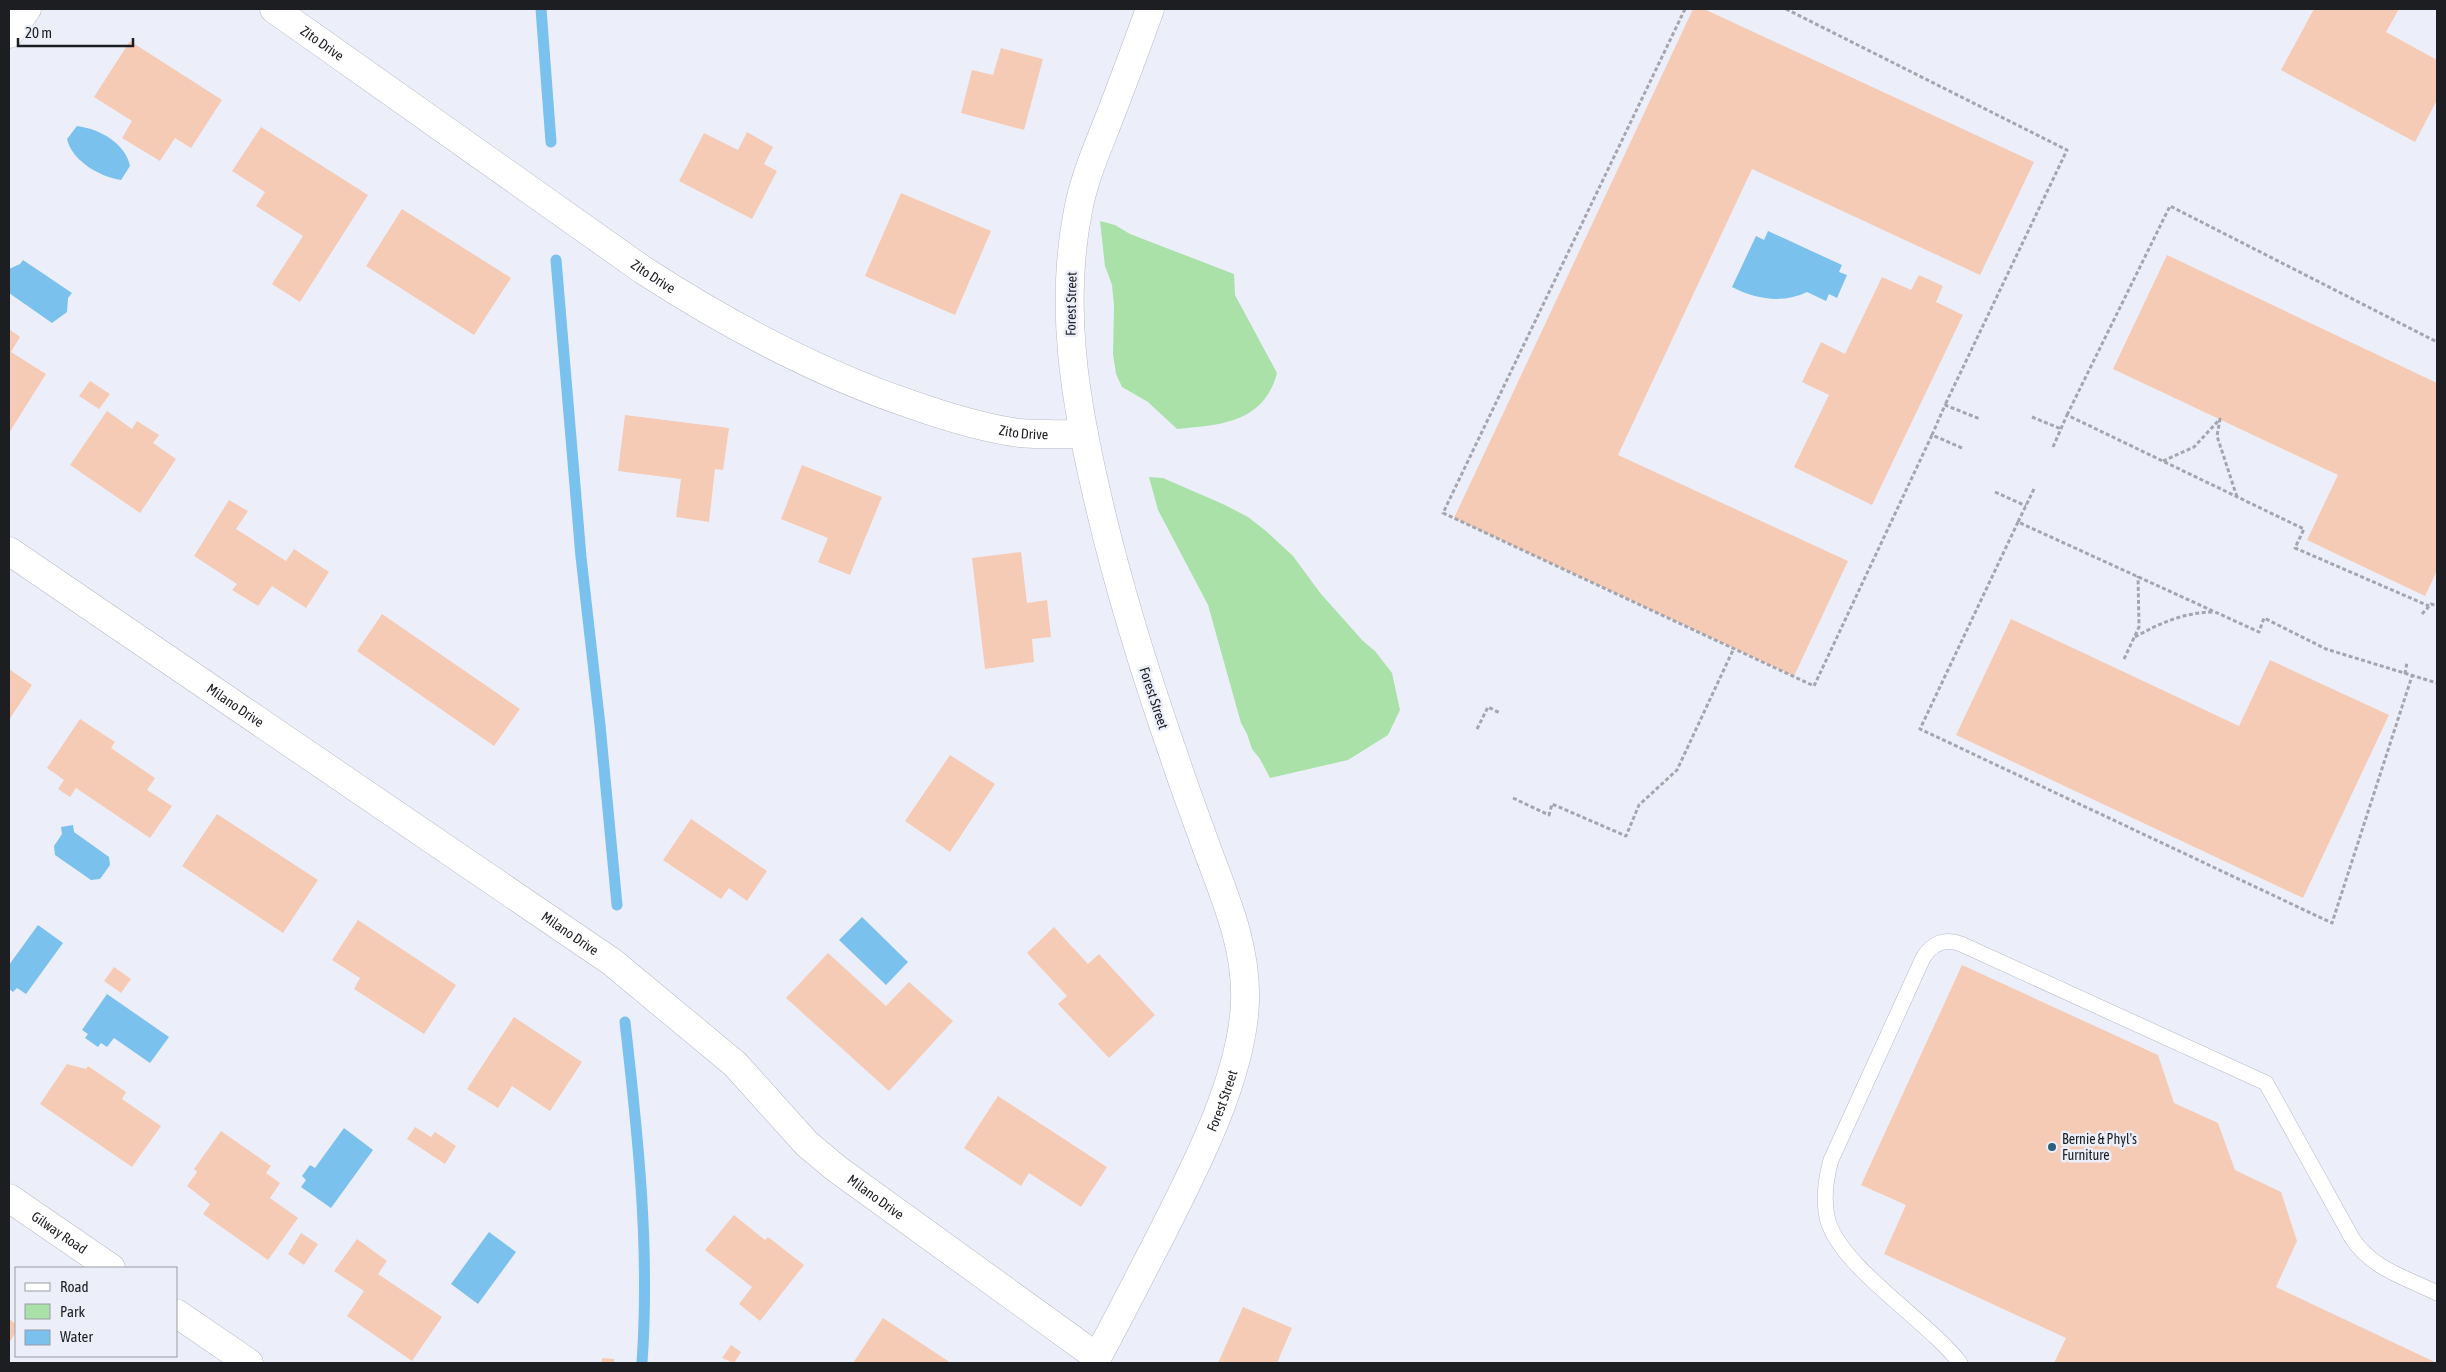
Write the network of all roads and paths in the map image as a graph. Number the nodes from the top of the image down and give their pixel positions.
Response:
1 (27, 9) edge
2 (274, 9) edge
3 (1150, 9) edge
4 (1685, 9) edge
5 (1786, 9) edge
6 (9, 34) edge
7 (2437, 342) edge
8 (1946, 405) junction
9 (2066, 416) junction
10 (2032, 417) dead end
11 (1980, 419) dead end
12 (2061, 429) junction
13 (1084, 434) junction
14 (1932, 435) junction
15 (2053, 447) dead end
16 (1962, 448) dead end
17 (2162, 461) junction
18 (2034, 489) dead end
19 (1995, 492) dead end
20 (2237, 497) junction
21 (2026, 506) junction
22 (2018, 522) junction
23 (9, 551) edge
24 (2138, 576) junction
25 (2429, 606) junction
26 (2437, 606) edge
27 (2215, 612) junction
28 (2422, 614) dead end
29 (2135, 637) junction
30 (1734, 648) junction
31 (2124, 659) dead end
32 (2407, 662) dead end
33 (2405, 674) junction
34 (2412, 676) junction
35 (2437, 683) edge
36 (1500, 713) dead end
37 (1477, 730) dead end
38 (1513, 798) dead end
39 (9, 1198) edge
40 (110, 1267) edge
41 (2437, 1293) edge
42 (178, 1314) edge
43 (1095, 1360) edge
44 (249, 1363) edge
45 (1960, 1363) edge

1 - 6 street
2 - 13 street, Zito Drive
3 - 13 street, Forest Street
4 - 30 path
5 - 8 path
7 - 9 path
8 - 11 path
8 - 14 path
9 - 12 path
9 - 17 path
10 - 12 path
12 - 15 path
13 - 43 street, Forest Street
14 - 16 path
14 - 30 path
17 - 20 path
17 - 20 path
18 - 21 path
19 - 21 path
20 - 25 path
21 - 22 path
22 - 24 path
22 - 34 path
23 - 43 street, Milano Drive
24 - 27 path
24 - 29 path
25 - 26 path
25 - 28 path
27 - 29 path
27 - 33 path
29 - 31 path
30 - 38 path
32 - 33 path
33 - 34 path
34 - 35 path
36 - 37 path
39 - 40 street, Gilway Road
41 - 45 lane
42 - 44 street

